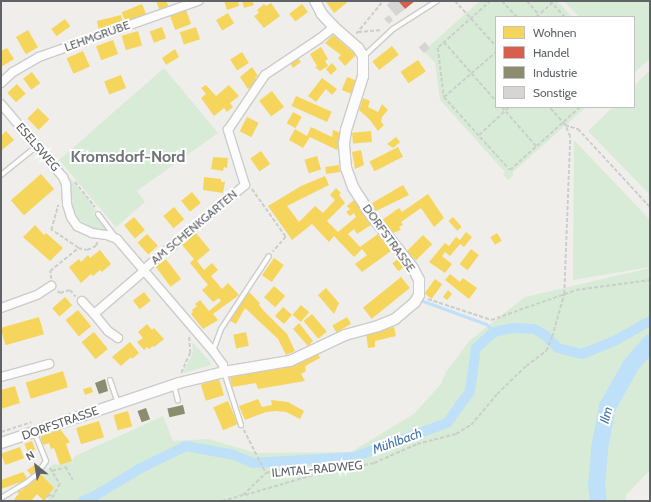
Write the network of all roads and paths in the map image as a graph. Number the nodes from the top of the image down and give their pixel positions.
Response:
1 (198, 1) edge
2 (315, 1) edge
3 (436, 1) edge
4 (455, 1) edge
5 (491, 1) edge
6 (502, 1) edge
7 (527, 1) edge
8 (381, 2) edge
9 (551, 2) edge
10 (539, 15) joint
11 (516, 16) edge
12 (564, 16) edge
13 (471, 18) junction
14 (334, 27) junction
15 (393, 29) junction
16 (354, 36) junction
17 (444, 42) junction
18 (495, 45) edge
19 (495, 53) edge
20 (363, 56) junction
21 (472, 73) junction
22 (1, 83) edge
23 (444, 97) junction
24 (495, 100) edge
25 (1, 104) edge
26 (503, 108) edge
27 (508, 108) edge
28 (550, 108) edge
29 (579, 108) edge
30 (505, 111) junction
31 (563, 122) junction
32 (566, 125) junction
33 (479, 135) junction
34 (37, 145) junction
35 (536, 146) junction
36 (1, 175) edge
37 (63, 177) junction
38 (245, 185) junction
39 (59, 202) dead end
40 (650, 207) edge
41 (98, 214) joint
42 (117, 239) junction
43 (98, 241) dead end
44 (78, 248) junction
45 (269, 256) joint
46 (143, 271) junction
47 (650, 280) edge
48 (51, 286) junction
49 (564, 294) junction
50 (419, 295) junction
51 (82, 301) joint
52 (1, 308) edge
53 (94, 314) junction
54 (189, 335) dead end
55 (118, 338) dead end
56 (213, 352) junction
57 (48, 364) dead end
58 (224, 372) junction
59 (180, 375) dead end
60 (1, 377) edge
61 (110, 380) dead end
62 (174, 385) junction
63 (178, 401) dead end
64 (118, 403) junction
65 (241, 425) joint
66 (34, 432) junction
67 (1, 443) edge
68 (46, 461) junction
69 (328, 468) junction
70 (52, 471) junction
71 (266, 473) junction
72 (73, 480) dead end
73 (243, 495) junction
74 (54, 496) junction
75 (46, 497) dead end
76 (1, 498) edge
77 (51, 501) edge
78 (222, 501) edge

1 - 22 street, LEHMGRUBE
2 - 14 street
3 - 15 lane
4 - 13 path
5 - 13 path
6 - 11 path
7 - 10 path
8 - 16 path
9 - 10 path
9 - 12 path
13 - 17 path
13 - 18 path
14 - 16 street
14 - 38 street, AM SCHENKGARTEN
15 - 16 path
15 - 20 lane
16 - 20 street
17 - 21 path
17 - 23 path
19 - 21 path
20 - 50 street, DORFSTRASSE
21 - 23 path
21 - 24 path
23 - 33 path
25 - 34 street, ESELSWEG
26 - 30 path
27 - 30 path
28 - 31 path
29 - 31 path
30 - 33 path
30 - 35 path
31 - 32 path
31 - 35 path
32 - 40 path
32 - 49 path
33 - 35 path
34 - 36 lane
34 - 37 street, ESELSWEG
37 - 41 path
37 - 42 street, ESELSWEG
38 - 45 path
38 - 46 street, AM SCHENKGARTEN
39 - 44 path
41 - 42 lane
42 - 46 street
43 - 44 path
44 - 48 path
45 - 56 lane
46 - 53 street
46 - 56 street
47 - 49 path
48 - 51 path
48 - 52 street
49 - 50 path
49 - 69 path, ILMTAL-RADWEG
50 - 58 street, DORFSTRASSE
51 - 53 street
53 - 55 street
54 - 59 path
56 - 58 street
57 - 60 street
58 - 62 street, DORFSTRASSE
58 - 65 lane
61 - 64 lane
62 - 63 lane
62 - 64 street, DORFSTRASSE
64 - 66 street, DORFSTRASSE
65 - 71 path
66 - 67 street, DORFSTRASSE
66 - 68 lane
68 - 70 path
68 - 76 lane
69 - 71 path, ILMTAL-RADWEG
69 - 73 path
70 - 72 path
70 - 74 path
71 - 73 path, ILMTAL-RADWEG
73 - 78 path, ILMTAL-RADWEG
74 - 75 path
74 - 77 path

